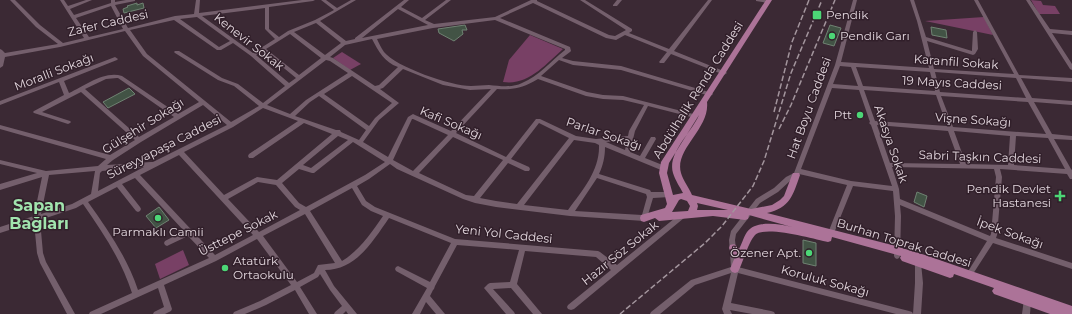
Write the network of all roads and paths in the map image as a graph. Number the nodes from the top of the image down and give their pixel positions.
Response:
1 (12, 0) edge
2 (16, 0) edge
3 (62, 0) edge
4 (90, 0) edge
5 (134, 0) edge
6 (198, 0) edge
7 (314, 0) edge
8 (323, 0) edge
9 (354, 0) edge
10 (402, 0) edge
11 (407, 0) edge
12 (449, 0) edge
13 (582, 0) edge
14 (620, 0) edge
15 (710, 0) edge
16 (758, 0) edge
17 (855, 0) edge
18 (912, 0) edge
19 (976, 0) edge
20 (1028, 0) edge
21 (532, 1) edge
22 (768, 1) edge
23 (113, 2) edge
24 (615, 5) dead end
25 (267, 7) junction
26 (398, 7) junction
27 (68, 8) junction
28 (338, 10) junction
29 (196, 14) junction
30 (74, 17) junction
31 (175, 18) junction
32 (495, 18) junction
33 (422, 20) junction
34 (317, 21) junction
35 (433, 26) junction
36 (371, 28) junction
37 (126, 29) junction
38 (1049, 31) junction
39 (290, 32) junction
40 (975, 32) dead end
41 (625, 33) junction
42 (1072, 33) edge
43 (376, 37) junction
44 (87, 38) junction
45 (924, 38) junction
46 (55, 39) junction
47 (278, 39) junction
48 (234, 41) junction
49 (353, 41) junction
50 (64, 44) junction
51 (344, 45) junction
52 (45, 48) junction
53 (263, 49) junction
54 (177, 52) dead end
55 (671, 52) junction
56 (1, 54) edge
57 (253, 55) junction
58 (325, 58) junction
59 (558, 58) junction
60 (115, 59) dead end
61 (662, 62) dead end
62 (838, 64) junction
63 (853, 65) junction
64 (0, 66) edge
65 (402, 67) junction
66 (1072, 68) edge
67 (932, 70) junction
68 (352, 73) junction
69 (724, 73) junction
70 (536, 77) junction
71 (1017, 77) junction
72 (298, 78) junction
73 (61, 80) junction
74 (1072, 80) edge
75 (289, 86) junction
76 (831, 86) junction
77 (496, 87) junction
78 (861, 88) junction
79 (81, 89) junction
80 (376, 89) junction
81 (320, 94) junction
82 (710, 94) junction
83 (938, 94) junction
84 (67, 96) junction
85 (1030, 99) junction
86 (203, 102) junction
87 (0, 103) edge
88 (1072, 103) edge
89 (647, 104) junction
90 (263, 106) junction
91 (291, 116) junction
92 (699, 116) junction
93 (178, 117) junction
94 (303, 121) junction
95 (68, 122) dead end
96 (872, 123) junction
97 (231, 125) junction
98 (0, 127) edge
99 (369, 129) junction
100 (950, 129) junction
101 (338, 132) junction
102 (453, 134) junction
103 (1013, 134) junction
104 (1050, 136) junction
105 (573, 137) junction
106 (629, 138) junction
107 (1072, 138) edge
108 (353, 139) junction
109 (653, 139) dead end
110 (139, 140) junction
111 (594, 141) junction
112 (360, 142) junction
113 (602, 144) junction
114 (179, 151) junction
115 (627, 153) junction
116 (251, 156) dead end
117 (111, 158) junction
118 (641, 158) junction
119 (506, 160) junction
120 (0, 162) edge
121 (389, 162) junction
122 (154, 164) junction
123 (888, 165) junction
124 (299, 166) junction
125 (964, 166) junction
126 (997, 167) junction
127 (1011, 167) junction
128 (100, 168) junction
129 (663, 168) junction
130 (527, 169) dead end
131 (46, 173) junction
132 (796, 173) junction
133 (135, 174) junction
134 (414, 174) junction
135 (1071, 174) edge
136 (594, 175) junction
137 (680, 181) junction
138 (665, 182) junction
139 (118, 183) junction
140 (851, 183) junction
141 (278, 184) junction
142 (353, 185) junction
143 (0, 187) edge
144 (896, 189) junction
145 (94, 195) junction
146 (649, 195) junction
147 (668, 195) junction
148 (224, 198) junction
149 (689, 199) junction
150 (84, 200) junction
151 (475, 200) junction
152 (897, 201) junction
153 (672, 206) junction
154 (518, 207) junction
155 (723, 208) junction
156 (138, 209) dead end
157 (306, 210) junction
158 (570, 213) junction
159 (691, 214) junction
160 (387, 215) junction
161 (764, 215) junction
162 (682, 216) junction
163 (37, 218) junction
164 (644, 218) junction
165 (0, 230) edge
166 (189, 232) junction
167 (258, 235) junction
168 (829, 235) junction
169 (992, 240) junction
170 (455, 242) junction
171 (167, 243) dead end
172 (523, 247) junction
173 (737, 251) junction
174 (897, 253) junction
175 (214, 259) junction
176 (918, 263) junction
177 (340, 264) junction
178 (1072, 266) edge
179 (320, 267) junction
180 (398, 269) dead end
181 (735, 269) junction
182 (617, 270) junction
183 (969, 275) junction
184 (160, 284) junction
185 (513, 285) junction
186 (296, 286) junction
187 (432, 287) junction
188 (136, 294) junction
189 (426, 297) junction
190 (1027, 301) junction
191 (727, 306) junction
192 (254, 307) junction
193 (346, 307) junction
194 (572, 307) dead end
195 (1072, 311) edge
196 (71, 314) edge
197 (92, 314) edge
198 (157, 314) edge
199 (237, 314) edge
200 (258, 314) edge
201 (313, 314) edge
202 (338, 314) edge
203 (353, 314) edge
204 (416, 314) edge
205 (441, 314) edge
206 (511, 314) edge
207 (538, 314) edge
208 (654, 314) edge
209 (728, 314) edge
210 (771, 314) edge
211 (909, 314) edge
212 (917, 314) edge
213 (1026, 314) edge
214 (1063, 314) edge

1 - 46 street
2 - 50 street
3 - 27 street
4 - 27 street
5 - 23 street
6 - 29 street
7 - 25 street, Zafer Caddesi
8 - 28 street
9 - 28 street
10 - 51 street
11 - 26 street
12 - 33 street
13 - 41 street
14 - 24 street
15 - 55 street
16 - 22 street
17 - 62 street, Hat Boyu Caddesi
18 - 45 street
19 - 71 street
20 - 38 street
21 - 32 street, Süreyyapaşa Caddesi
21 - 41 street
22 - 69 main road, Abdülhalik Renda Caddesi
23 - 30 street
23 - 37 street
25 - 29 street, Zafer Caddesi
25 - 47 street
26 - 33 street
26 - 36 street
27 - 30 street
28 - 34 street
29 - 31 street, Zafer Caddesi
29 - 48 street, Kenevir Sokak
30 - 44 street
31 - 37 street, Zafer Caddesi
31 - 48 street
32 - 35 street, Süreyyapaşa Caddesi
32 - 59 street
33 - 35 street
34 - 39 street
34 - 51 street
35 - 43 street, Süreyyapaşa Caddesi
36 - 43 street
36 - 49 street
37 - 44 street, Zafer Caddesi
37 - 86 street
38 - 42 street
38 - 66 street
39 - 47 street
39 - 58 street
40 - 45 street
41 - 55 street
43 - 49 street, Süreyyapaşa Caddesi
43 - 51 street, Süreyyapaşa Caddesi
43 - 65 street
44 - 50 street, Zafer Caddesi
45 - 67 street
46 - 50 street
46 - 52 street
47 - 53 street
48 - 57 street, Kenevir Sokak
49 - 51 street, Süreyyapaşa Caddesi
50 - 52 street, Zafer Caddesi
51 - 58 street, Süreyyapaşa Caddesi
52 - 56 street, Zafer Caddesi
53 - 57 street
53 - 72 street
54 - 90 street
55 - 61 street
55 - 69 street
56 - 64 street
57 - 75 street, Kenevir Sokak
58 - 68 street
58 - 72 street, Süreyyapaşa Caddesi
59 - 70 street
59 - 82 street
60 - 73 street, Moralli Sokağı
62 - 63 street, Karanfil Sokak
62 - 76 street, Hat Boyu Caddesi
63 - 67 street, Karanfil Sokak
63 - 78 street, Akasya Sokak
65 - 77 street
65 - 80 street
67 - 71 street, Karanfil Sokak
67 - 83 street
68 - 80 street
68 - 81 street
69 - 82 main road, Abdülhalik Renda Caddesi
70 - 77 street
70 - 89 street
71 - 74 street, Karanfil Sokak
71 - 85 street
72 - 75 street, Süreyyapaşa Caddesi
73 - 84 street
73 - 87 street, Moralli Sokağı
75 - 90 street, Süreyyapaşa Caddesi
76 - 78 street, 19 Mayıs Caddesi
76 - 132 street, Hat Boyu Caddesi
77 - 102 street
78 - 83 street, 19 Mayıs Caddesi
78 - 96 street, Akasya Sokak
79 - 84 street
79 - 93 street
79 - 110 street
80 - 99 street
81 - 91 street
81 - 99 street
82 - 92 main road, Abdülhalik Renda Caddesi
83 - 85 street, 19 Mayıs Caddesi
83 - 100 street
84 - 95 street
85 - 88 street, 19 Mayıs Caddesi
85 - 104 street
86 - 93 street, Gülşehir Sokağı
86 - 97 street
89 - 92 street
89 - 106 street
90 - 91 street
90 - 97 street, Süreyyapaşa Caddesi
91 - 94 street
92 - 129 main road, Abdülhalik Renda Caddesi
92 - 137 main road, Abdülhalik Renda Caddesi
93 - 110 street, Gülşehir Sokağı
94 - 101 street
94 - 116 street
96 - 100 street, Vişne Sokağı
96 - 123 street, Akasya Sokak
97 - 114 street, Süreyyapaşa Caddesi
98 - 117 street
99 - 112 street
100 - 103 street, Vişne Sokağı
100 - 125 street
101 - 108 street
101 - 124 street
102 - 119 street, Kafi Sokağı
102 - 121 street, Kafi Sokağı
102 - 134 street
103 - 104 street, Vişne Sokağı
103 - 127 street
104 - 107 street, Vişne Sokağı
104 - 135 street
105 - 111 street, Parlar Sokağı
105 - 119 street, Parlar Sokağı
105 - 154 street
106 - 111 street
106 - 115 street
108 - 112 street
108 - 124 street
109 - 118 street
110 - 117 street, Gülşehir Sokağı
111 - 113 street, Parlar Sokağı
112 - 121 street
113 - 115 street, Parlar Sokağı
113 - 136 street
114 - 122 street, Süreyyapaşa Caddesi
114 - 148 street
115 - 118 street, Parlar Sokağı
117 - 128 street, Gülşehir Sokağı
118 - 129 street, Parlar Sokağı
119 - 130 street, Kafi Sokağı
119 - 151 street
120 - 131 street
121 - 134 street
121 - 142 street, Üsttepe Sokak
122 - 128 street
122 - 133 street, Süreyyapaşa Caddesi
123 - 125 street, Sabri Taşkın Caddesi
123 - 144 street, Akasya Sokak
124 - 141 street
125 - 126 street, Sabri Taşkın Caddesi
126 - 127 street, Sabri Taşkın Caddesi
126 - 169 street
127 - 135 street, Sabri Taşkın Caddesi
128 - 131 street
128 - 145 street, Gülşehir Sokağı
129 - 138 main road, Abdülhalik Renda Caddesi
131 - 143 street
131 - 163 street
132 - 140 street
132 - 161 main road
132 - 173 street, Hat Boyu Caddesi
133 - 139 street, Süreyyapaşa Caddesi
133 - 166 street
134 - 151 street
136 - 146 street
136 - 158 street
137 - 138 main road
137 - 149 main road, Abdülhalik Renda Caddesi
138 - 147 main road, Abdülhalik Renda Caddesi
139 - 145 street, Süreyyapaşa Caddesi
139 - 156 street
140 - 144 street
140 - 168 street
141 - 148 street
141 - 157 street
142 - 157 street, Üsttepe Sokak
142 - 160 street, Yeni Yol Caddesi
144 - 152 street, Akasya Sokak
145 - 150 street, Süreyyapaşa Caddesi
146 - 147 street
146 - 164 street
147 - 153 main road, Abdülhalik Renda Caddesi
148 - 167 street
149 - 153 main road
149 - 155 main road
149 - 159 main road
150 - 163 street, Süreyyapaşa Caddesi
150 - 188 street
151 - 154 street
152 - 169 street, İpek Sokağı
152 - 174 street, Akasya Sokak
153 - 162 main road, Abdülhalik Renda Caddesi
153 - 164 main road
154 - 158 street
155 - 159 main road
155 - 161 main road
155 - 161 main road, Burhan Toprak Caddesi
157 - 167 street, Üsttepe Sokak
157 - 177 street
158 - 164 street
159 - 162 main road
160 - 170 street, Yeni Yol Caddesi
160 - 177 street
161 - 168 main road, Burhan Toprak Caddesi
162 - 164 main road
162 - 182 street, Hazır Söz Sokak
163 - 165 street, Süreyyapaşa Caddesi
163 - 196 street
166 - 171 street
166 - 175 street
167 - 175 street, Üsttepe Sokak
167 - 186 street
168 - 173 main road
168 - 174 main road, Burhan Toprak Caddesi
169 - 178 street, İpek Sokağı
169 - 183 street
170 - 172 street, Yeni Yol Caddesi
170 - 187 street
172 - 182 street, Yeni Yol Caddesi
172 - 185 street
173 - 181 main road
174 - 176 main road, Burhan Toprak Caddesi
174 - 183 main road, Burhan Toprak Caddesi
175 - 184 street, Üsttepe Sokak
176 - 190 main road, Burhan Toprak Caddesi
176 - 212 street
177 - 179 street
179 - 186 street
179 - 193 street
180 - 187 street
181 - 191 street
181 - 208 street
181 - 211 street, Koruluk Sokağı
182 - 194 street, Hazır Söz Sokak
183 - 195 main road, Burhan Toprak Caddesi
184 - 188 street, Üsttepe Sokak
184 - 198 street
185 - 206 street
185 - 207 street
186 - 192 street
186 - 201 street
187 - 189 street
188 - 197 street, Üsttepe Sokak
189 - 204 street
189 - 205 street
190 - 213 street
190 - 214 main road, Burhan Toprak Caddesi
191 - 209 street
191 - 210 street
192 - 199 street
192 - 200 street
193 - 202 street
193 - 203 street

